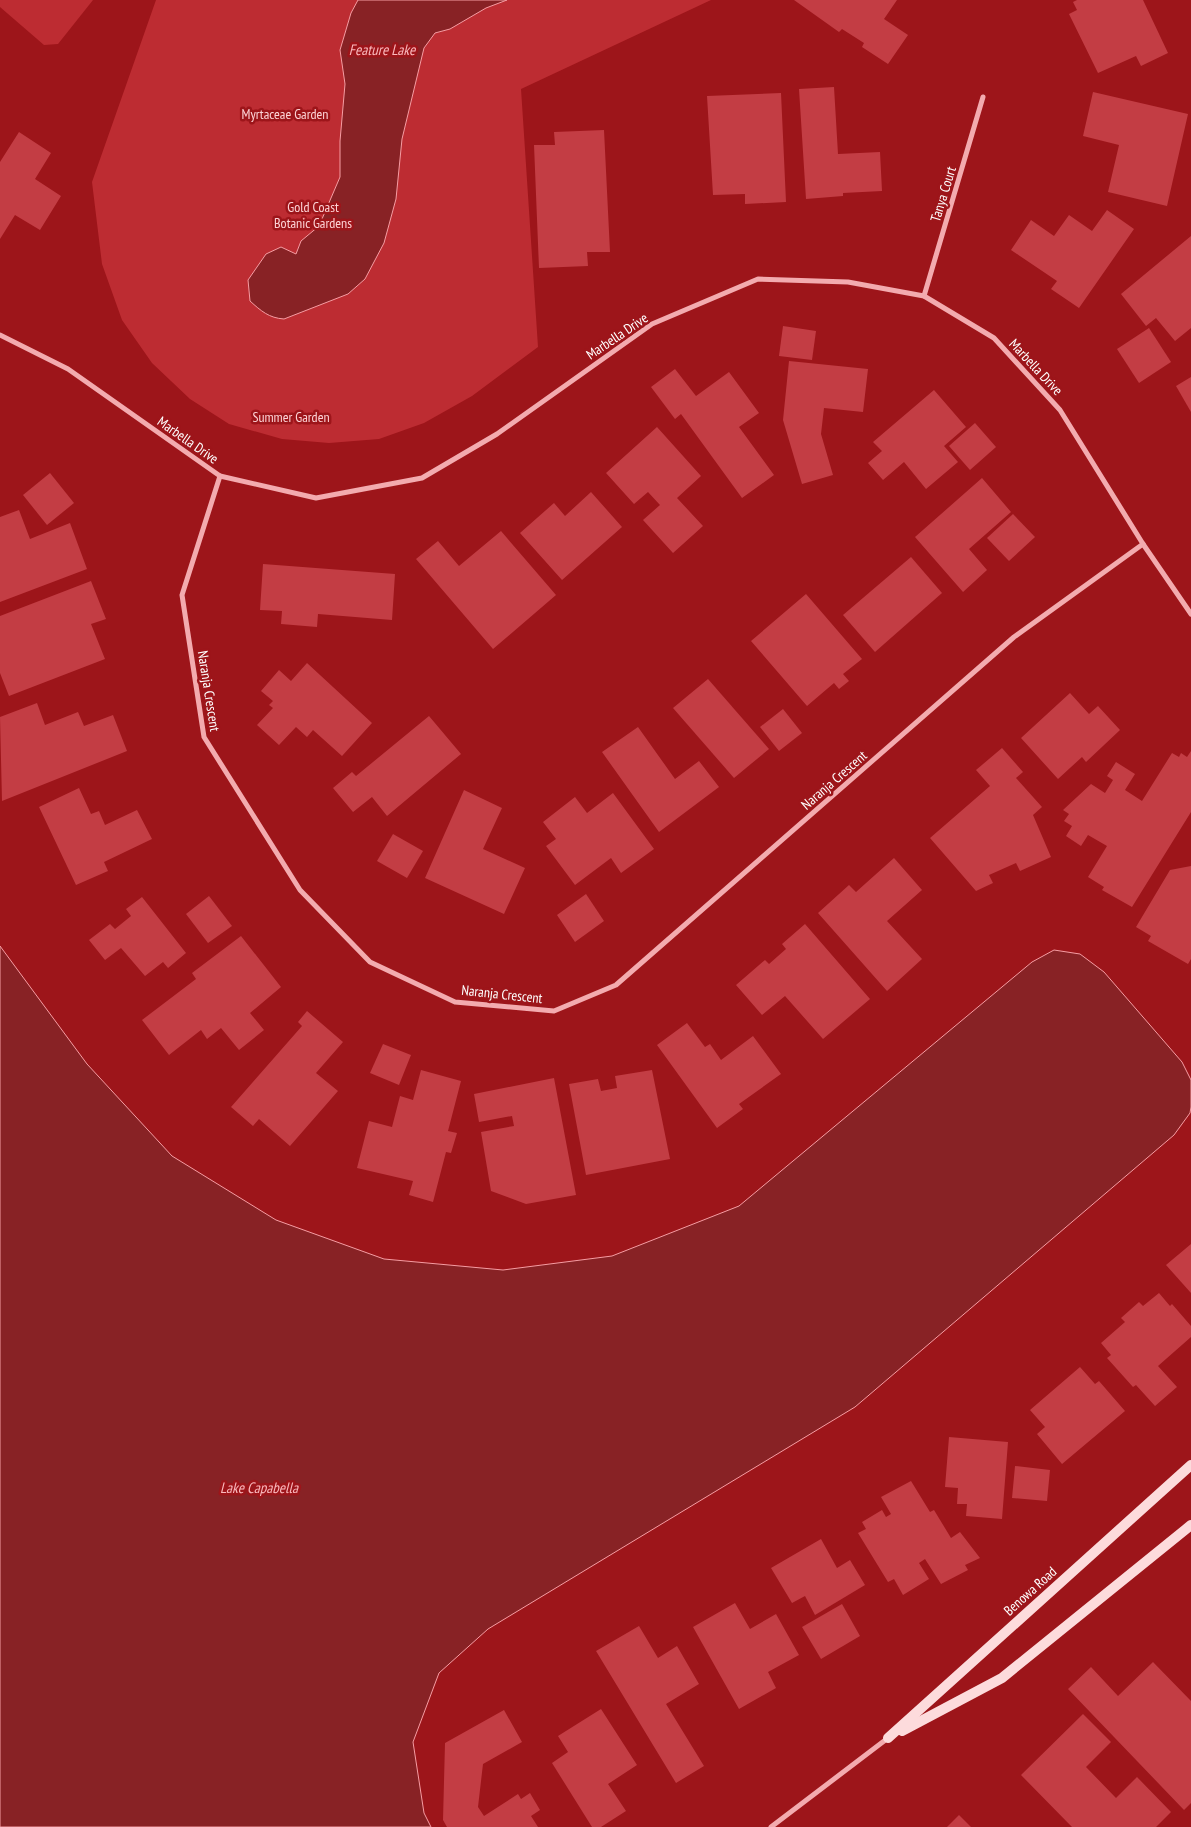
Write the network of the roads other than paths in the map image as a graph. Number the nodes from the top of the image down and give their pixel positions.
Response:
1 (983, 97) dead end
2 (924, 296) junction
3 (0, 335) edge
4 (220, 476) junction
5 (1143, 544) junction
6 (1191, 614) edge
7 (1191, 1465) edge
8 (1191, 1525) edge
9 (888, 1738) junction
10 (771, 1827) edge

1 - 2 street, Tanya Court
2 - 4 street, Marbella Drive
2 - 5 street, Marbella Drive
3 - 4 street, Marbella Drive
4 - 5 street, Naranja Crescent
5 - 6 street, Marbella Drive
7 - 9 street, Benowa Road
8 - 9 street, Benowa Road
9 - 10 street, Benowa Road

